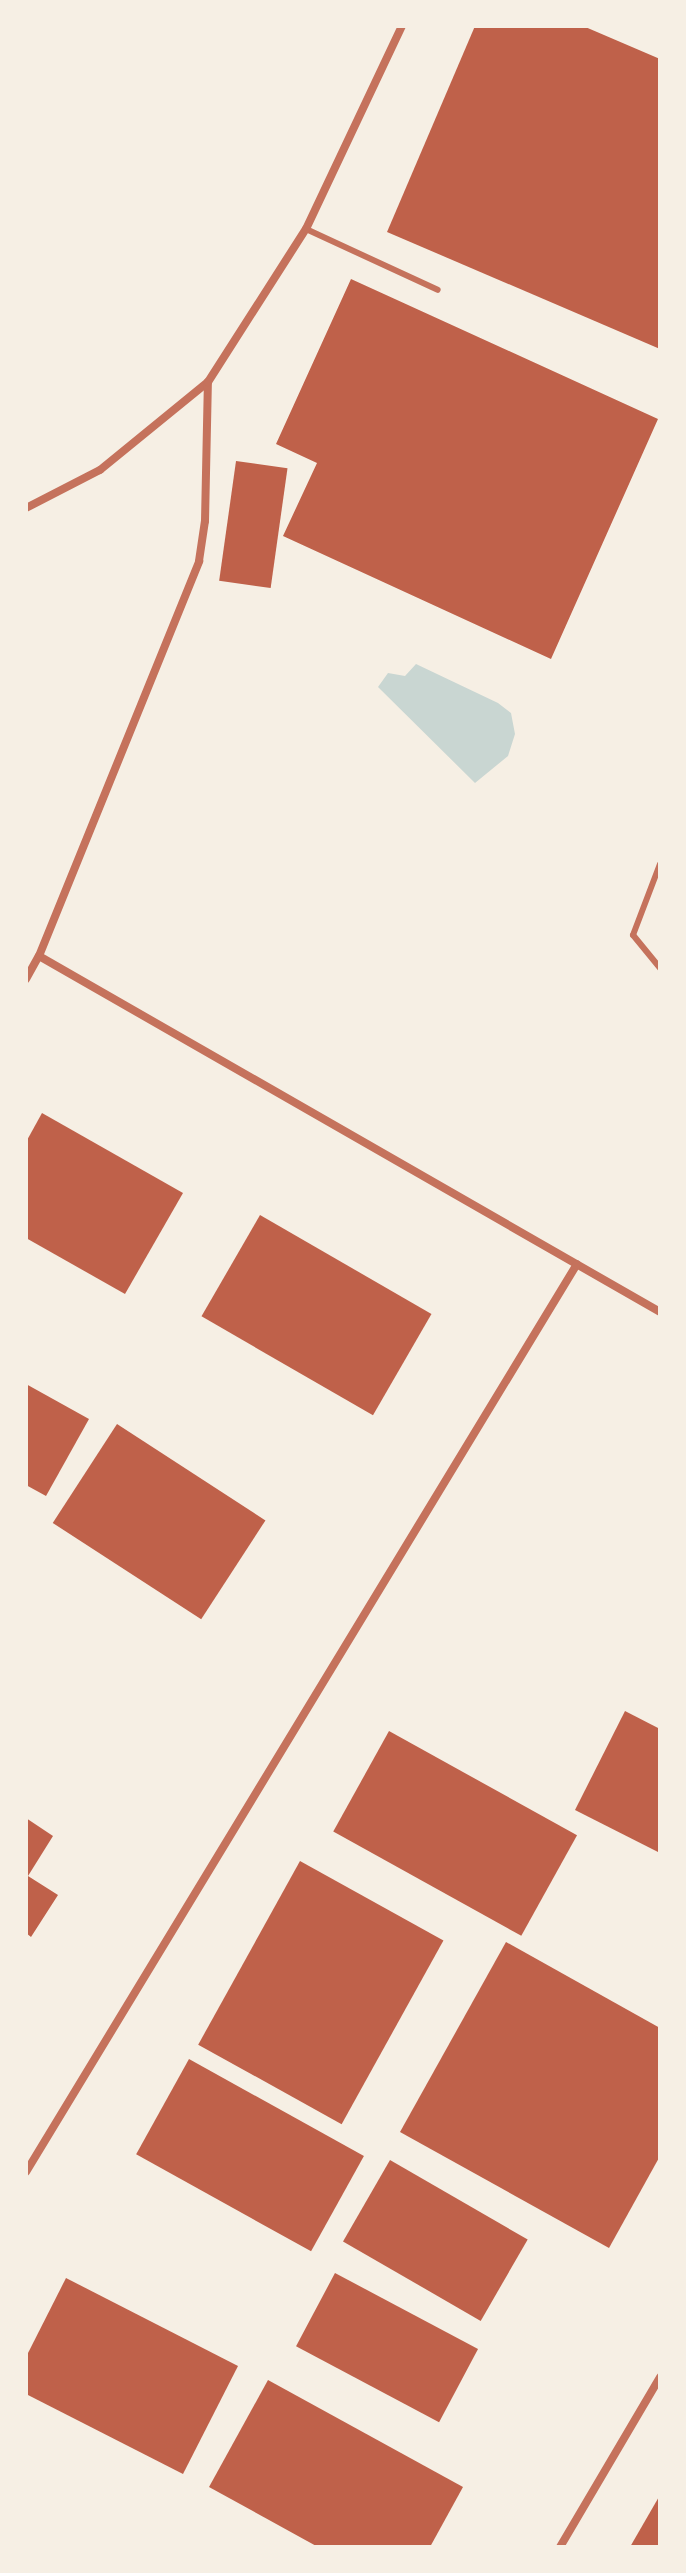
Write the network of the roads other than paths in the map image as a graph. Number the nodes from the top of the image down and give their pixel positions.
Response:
1 (402, 26) edge
2 (306, 229) junction
3 (438, 290) dead end
4 (208, 382) junction
5 (26, 508) edge
6 (660, 864) edge
7 (39, 956) junction
8 (660, 968) edge
9 (26, 979) edge
10 (577, 1264) junction
11 (660, 1312) edge
12 (26, 2172) edge
13 (660, 2377) edge
14 (560, 2547) edge

1 - 2 street
2 - 3 lane
2 - 4 street
4 - 5 street
4 - 7 street
6 - 8 lane
7 - 9 street
7 - 10 street
10 - 11 street
10 - 12 street
13 - 14 street

